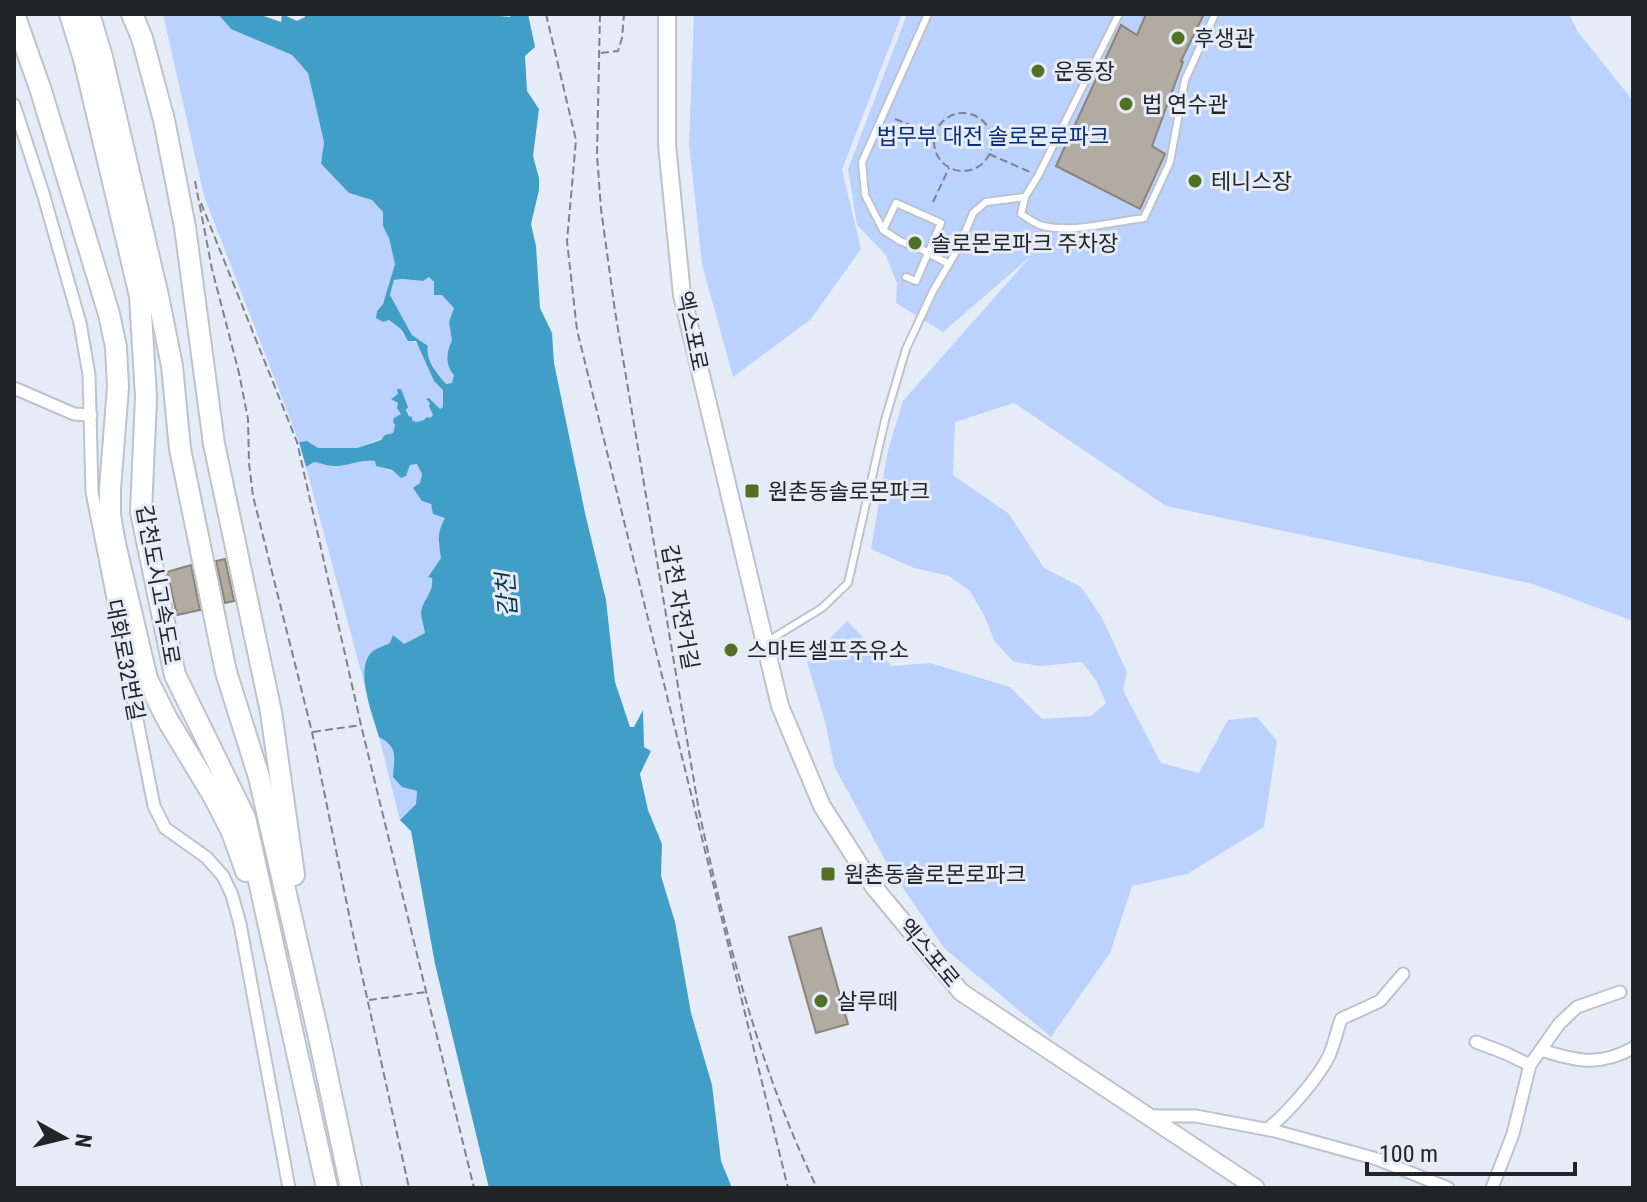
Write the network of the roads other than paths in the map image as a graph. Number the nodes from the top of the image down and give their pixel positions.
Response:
1 (14, 14) edge
2 (70, 14) edge
3 (89, 14) edge
4 (132, 14) edge
5 (667, 14) edge
6 (928, 14) edge
7 (1119, 14) edge
8 (1215, 14) edge
9 (93, 58) junction
10 (14, 105) edge
11 (1025, 197) junction
12 (883, 230) junction
13 (928, 253) junction
14 (949, 264) junction
15 (906, 277) dead end
16 (14, 388) edge
17 (91, 415) junction
18 (765, 642) junction
19 (271, 939) junction
20 (1403, 974) dead end
21 (1620, 992) dead end
22 (319, 1037) junction
23 (1476, 1042) dead end
24 (1633, 1048) edge
25 (1541, 1050) junction
26 (1530, 1065) junction
27 (1148, 1116) junction
28 (1268, 1129) junction
29 (289, 1188) edge
30 (324, 1188) edge
31 (354, 1188) edge
32 (1256, 1188) edge
33 (1448, 1188) edge
34 (1492, 1188) edge

1 - 19 highway
2 - 9 highway, 갑천도시고속도로
3 - 9 highway, 갑천도시고속도로
4 - 22 highway
5 - 18 main road, 엑스포로
6 - 12 lane
7 - 11 lane
8 - 11 lane
9 - 19 highway, 갑천도시고속도로
9 - 22 highway, 갑천도시고속도로
10 - 17 street, 대화로32번길
11 - 14 lane
12 - 13 lane
12 - 13 lane
13 - 14 lane
13 - 15 lane
14 - 18 lane
16 - 17 street
17 - 29 street, 대화로32번길
18 - 27 main road, 엑스포로
19 - 30 highway, 갑천도시고속도로
20 - 28 street
21 - 25 street
22 - 31 highway, 갑천도시고속도로
23 - 26 street
24 - 25 street
25 - 26 street
26 - 34 street
27 - 28 street
27 - 32 main road, 엑스포로
28 - 33 street

